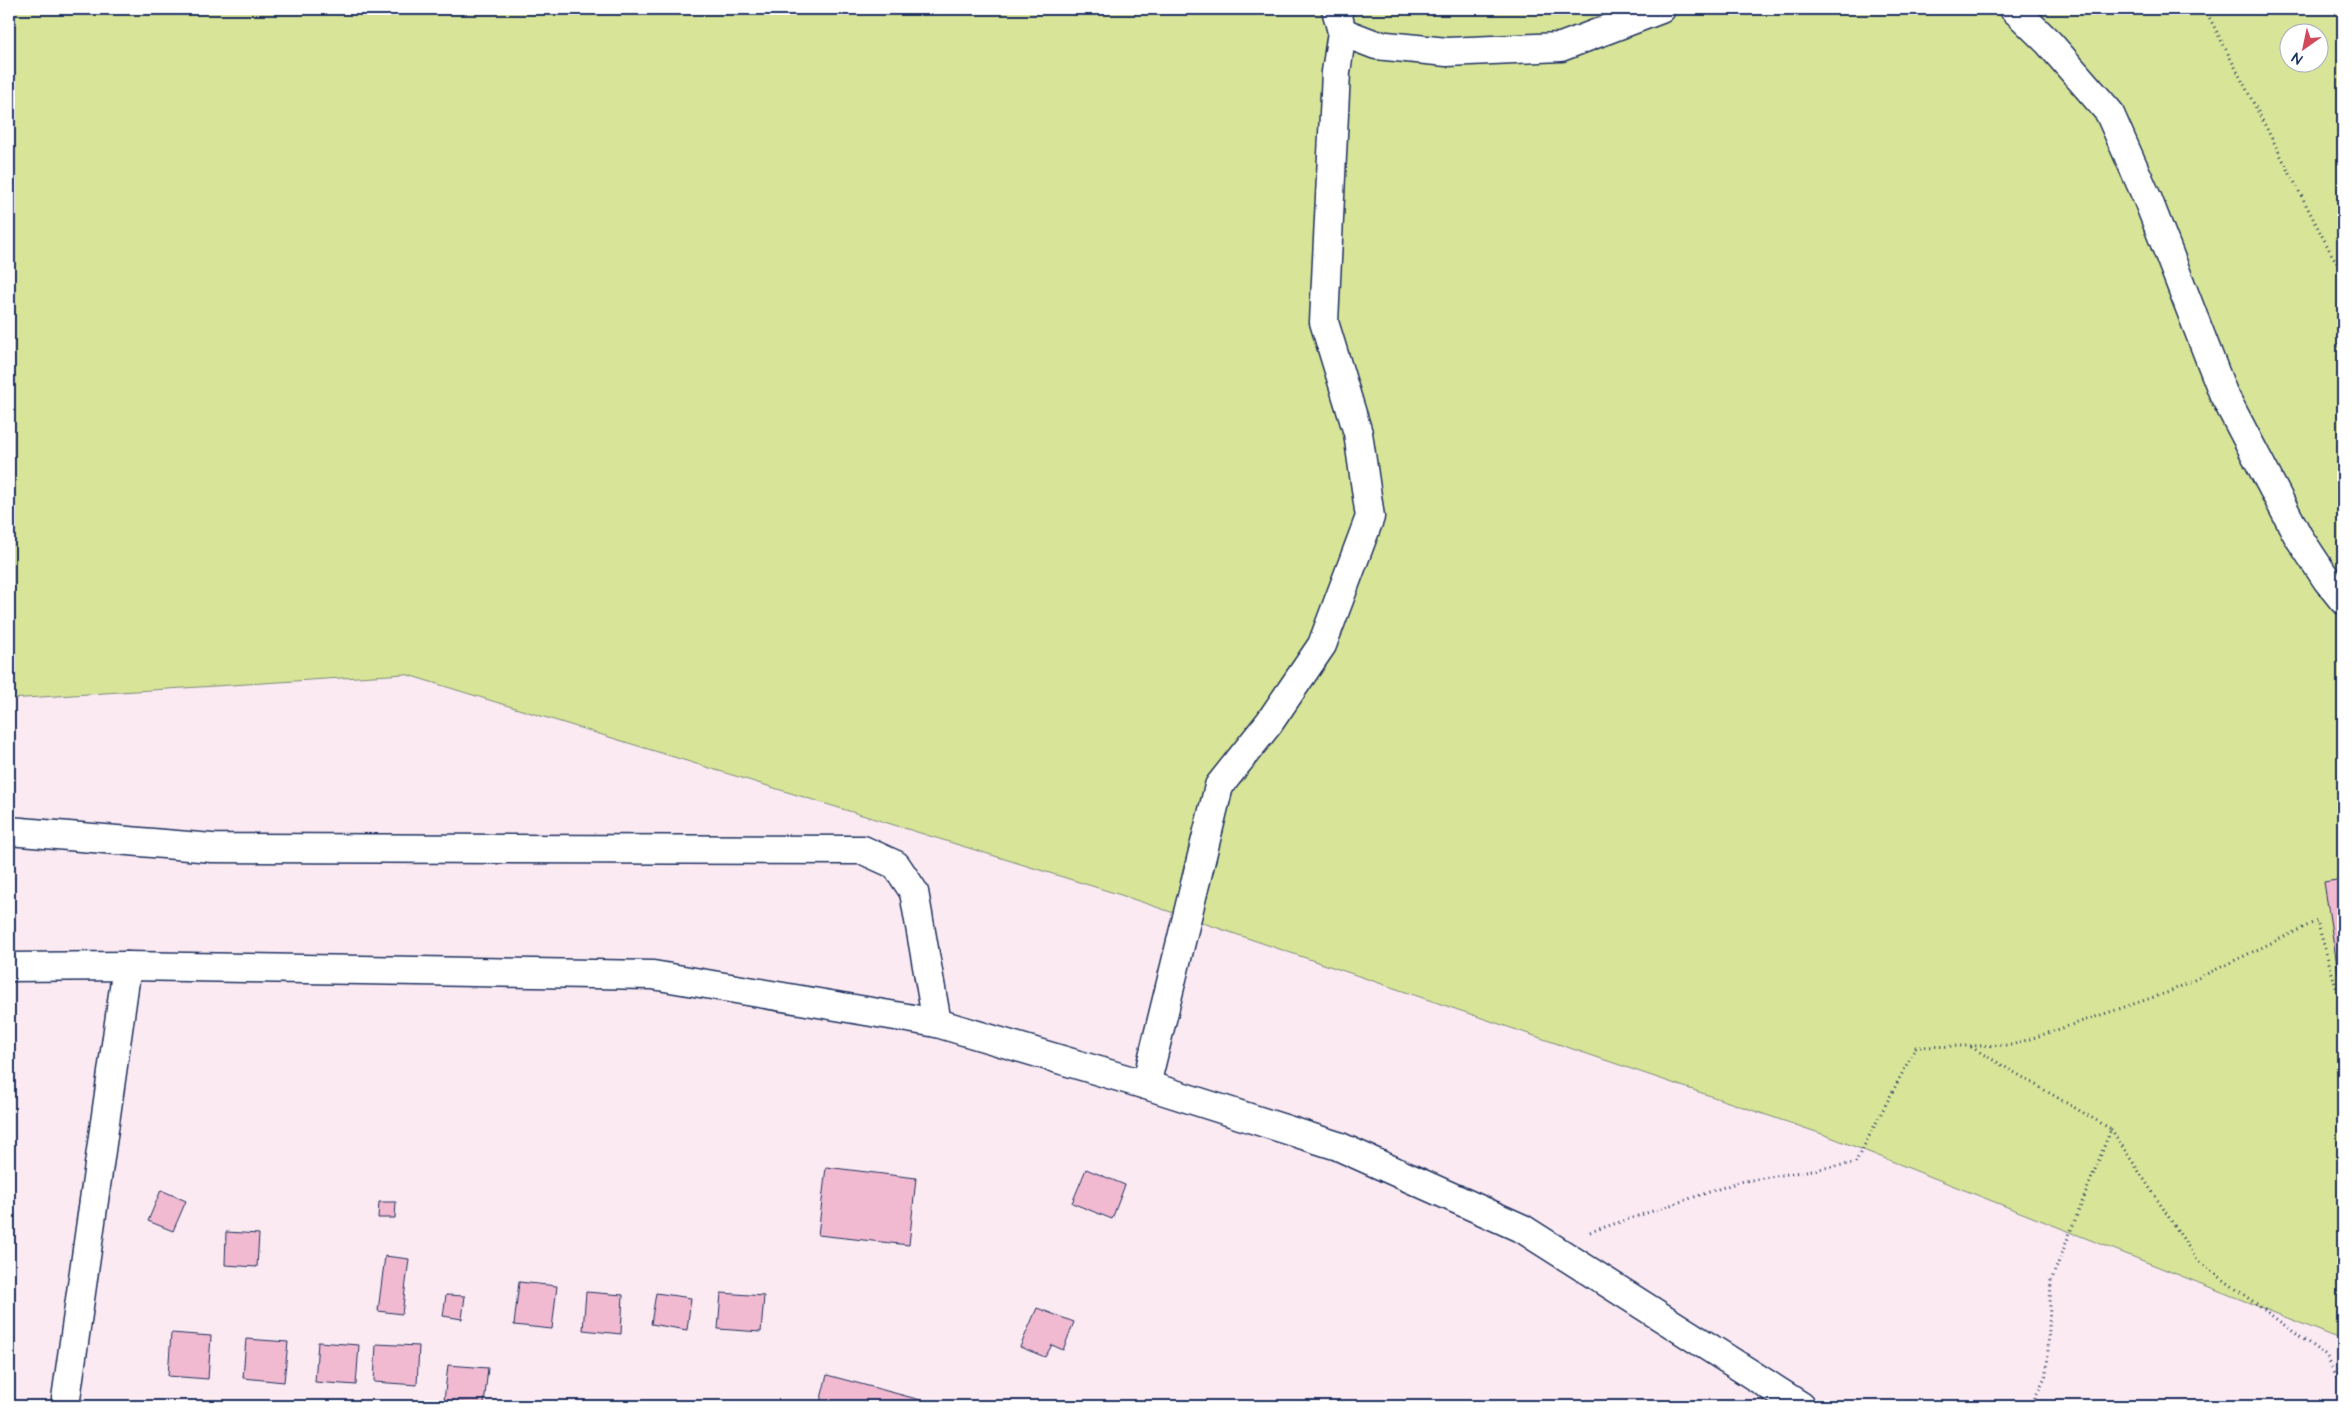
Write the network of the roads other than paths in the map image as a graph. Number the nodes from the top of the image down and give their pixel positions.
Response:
1 (1661, 9) edge
2 (2014, 9) edge
3 (1339, 20) edge
4 (2343, 600) edge
5 (9, 831) edge
6 (127, 966) junction
7 (9, 967) edge
8 (937, 1023) junction
9 (1146, 1085) junction
10 (65, 1406) edge
11 (1801, 1406) edge

1 - 3 street
2 - 4 street
3 - 9 street
5 - 8 street
6 - 7 street
6 - 8 street
6 - 10 street
8 - 9 street
9 - 11 street

